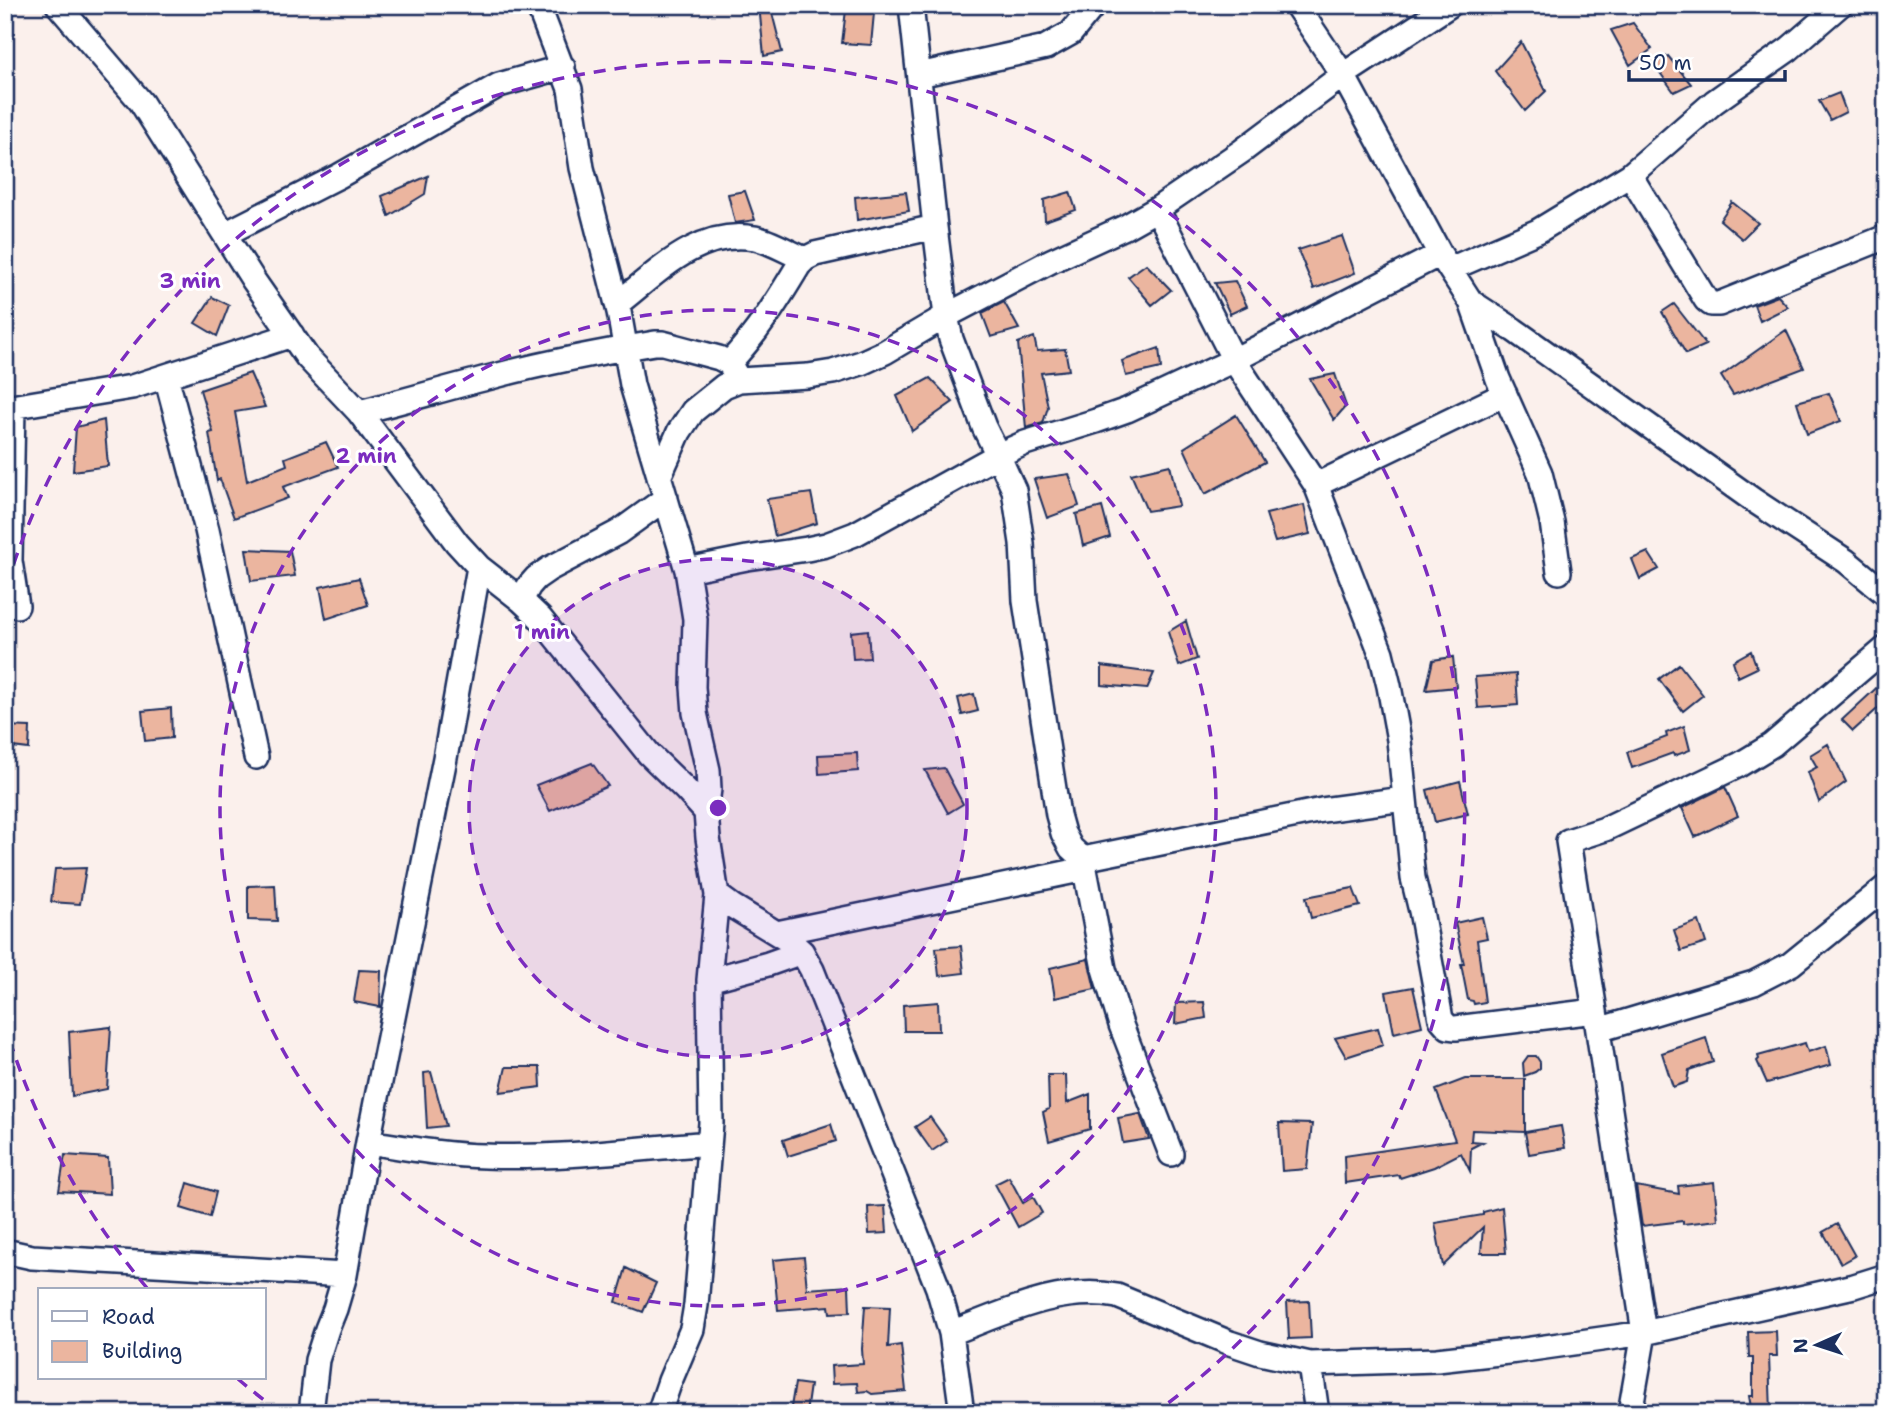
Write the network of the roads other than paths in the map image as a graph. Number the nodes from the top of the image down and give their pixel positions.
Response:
1 (58, 5) edge
2 (538, 5) edge
3 (911, 5) edge
4 (1094, 5) edge
5 (1296, 5) edge
6 (1450, 5) edge
7 (1840, 5) edge
8 (563, 67) junction
9 (919, 75) junction
10 (1343, 75) junction
11 (1630, 174) junction
12 (1157, 209) junction
13 (934, 227) junction
14 (225, 234) junction
15 (1886, 237) edge
16 (805, 259) junction
17 (1445, 262) junction
18 (1471, 302) junction
19 (617, 304) junction
20 (946, 316) junction
21 (292, 335) junction
22 (626, 348) junction
23 (1234, 360) junction
24 (734, 372) junction
25 (166, 376) junction
26 (1505, 394) junction
27 (9, 407) edge
28 (359, 412) junction
29 (998, 454) junction
30 (1316, 485) junction
31 (663, 488) junction
32 (478, 567) junction
33 (687, 570) junction
34 (1559, 572) dead end
35 (1886, 594) edge
36 (521, 600) junction
37 (17, 607) dead end
38 (1886, 648) edge
39 (256, 757) dead end
40 (1404, 799) junction
41 (706, 812) junction
42 (1084, 864) junction
43 (1886, 887) edge
44 (718, 895) junction
45 (777, 933) junction
46 (802, 952) junction
47 (709, 980) junction
48 (1597, 1020) junction
49 (368, 1142) junction
50 (709, 1143) junction
51 (1171, 1154) dead end
52 (5, 1250) edge
53 (345, 1275) junction
54 (1886, 1276) edge
55 (951, 1333) junction
56 (1644, 1333) junction
57 (1310, 1364) junction
58 (311, 1413) edge
59 (659, 1413) edge
60 (962, 1413) edge
61 (1317, 1413) edge
62 (1630, 1413) edge

1 - 14 street
2 - 8 street
3 - 9 street
4 - 9 street
5 - 10 street
6 - 10 street
7 - 11 street
8 - 14 street
8 - 19 street
9 - 13 street
10 - 12 street
10 - 17 street
11 - 15 street
11 - 17 street
12 - 20 street
12 - 23 street
13 - 16 street
13 - 20 street
14 - 21 street
16 - 19 street
16 - 24 street
17 - 18 street
17 - 23 street
18 - 26 street
18 - 35 street
19 - 22 street
20 - 24 street
20 - 29 street
21 - 25 street
21 - 28 street
22 - 24 street
22 - 28 street
22 - 31 street
23 - 29 street
23 - 30 street
24 - 31 street
25 - 27 street
25 - 39 street
26 - 30 street
26 - 34 street
27 - 37 street
28 - 32 street
29 - 33 street
29 - 42 street
30 - 40 street
31 - 33 street
31 - 36 street
32 - 36 street
32 - 49 street
33 - 41 street
36 - 41 street
38 - 48 street
40 - 42 street
40 - 48 street
41 - 44 street
42 - 45 street
42 - 51 street
43 - 48 street
44 - 45 street
44 - 47 street
45 - 46 street
46 - 47 street
46 - 55 street
47 - 50 street
48 - 56 street
49 - 50 street
49 - 53 street
50 - 59 street
52 - 53 street
53 - 58 street
54 - 56 street
55 - 57 street
55 - 60 street
56 - 57 street
56 - 62 street
57 - 61 street

